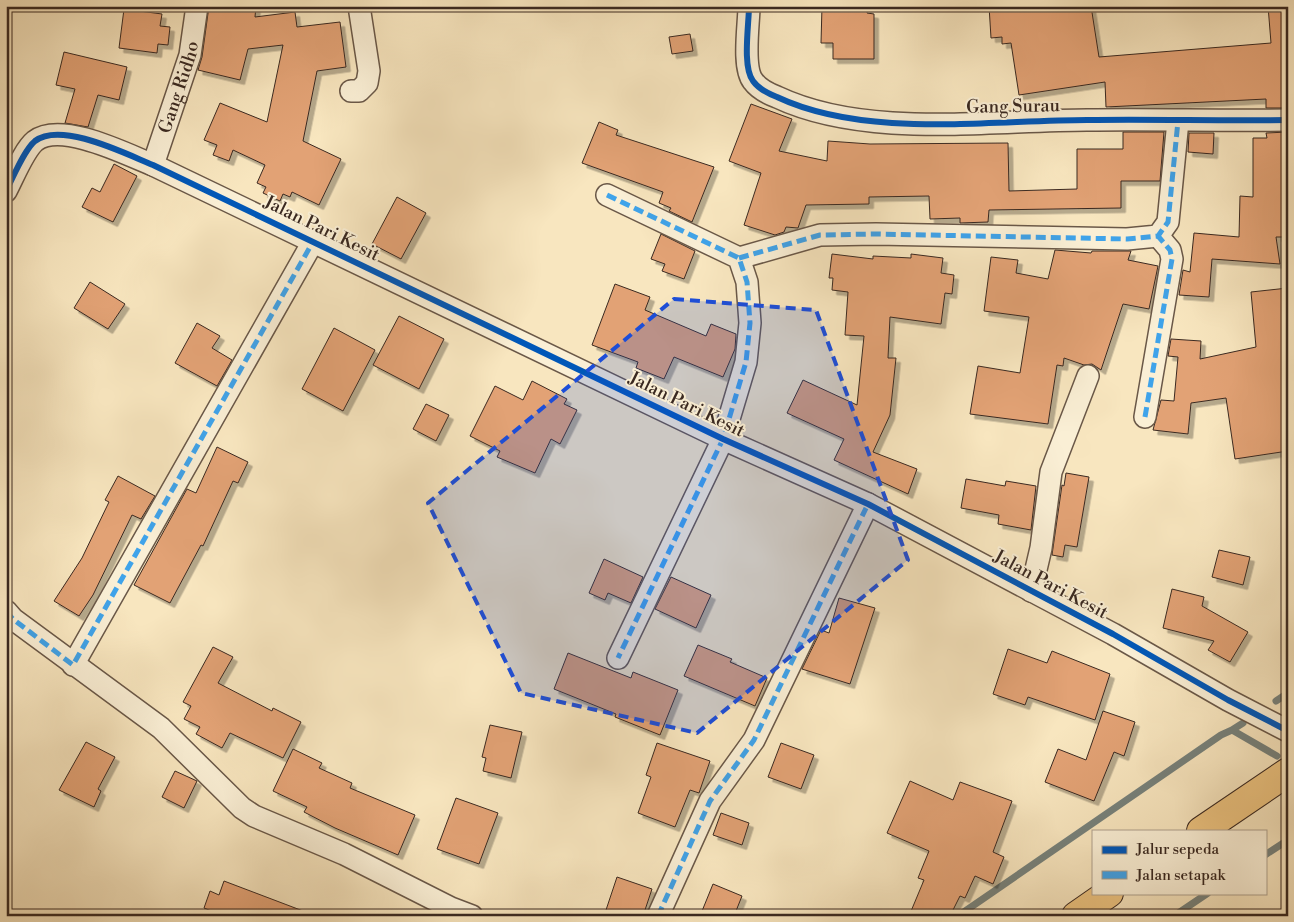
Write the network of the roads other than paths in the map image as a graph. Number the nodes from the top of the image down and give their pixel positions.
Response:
1 (197, 6) edge
2 (359, 6) edge
3 (749, 6) edge
4 (351, 91) dead end
5 (1288, 120) edge
6 (1178, 121) junction
7 (153, 165) junction
8 (6, 191) edge
9 (607, 195) dead end
10 (1158, 236) junction
11 (314, 240) junction
12 (739, 258) junction
13 (1088, 376) dead end
14 (1145, 417) dead end
15 (723, 439) junction
16 (868, 504) junction
17 (1031, 590) junction
18 (6, 612) edge
19 (618, 658) dead end
20 (73, 665) junction
21 (1288, 731) edge
22 (1288, 772) edge
23 (1202, 830) edge
24 (1108, 894) edge
25 (472, 916) edge
26 (658, 916) edge
27 (1076, 916) edge

1 - 7 street, Gang Ridho
2 - 4 street
3 - 6 street, Gang Surau
5 - 6 street, Gang Surau
6 - 10 street
7 - 8 street, Jalan Pari Kesit
7 - 11 street, Jalan Pari Kesit
9 - 12 street
10 - 12 street
10 - 14 street
11 - 15 street, Jalan Pari Kesit
11 - 20 street
12 - 15 street
13 - 17 street
15 - 16 street, Jalan Pari Kesit
15 - 19 street
16 - 17 street, Jalan Pari Kesit
16 - 26 street
17 - 21 street, Jalan Pari Kesit
18 - 20 street
20 - 25 street
22 - 23 main road
24 - 27 main road

